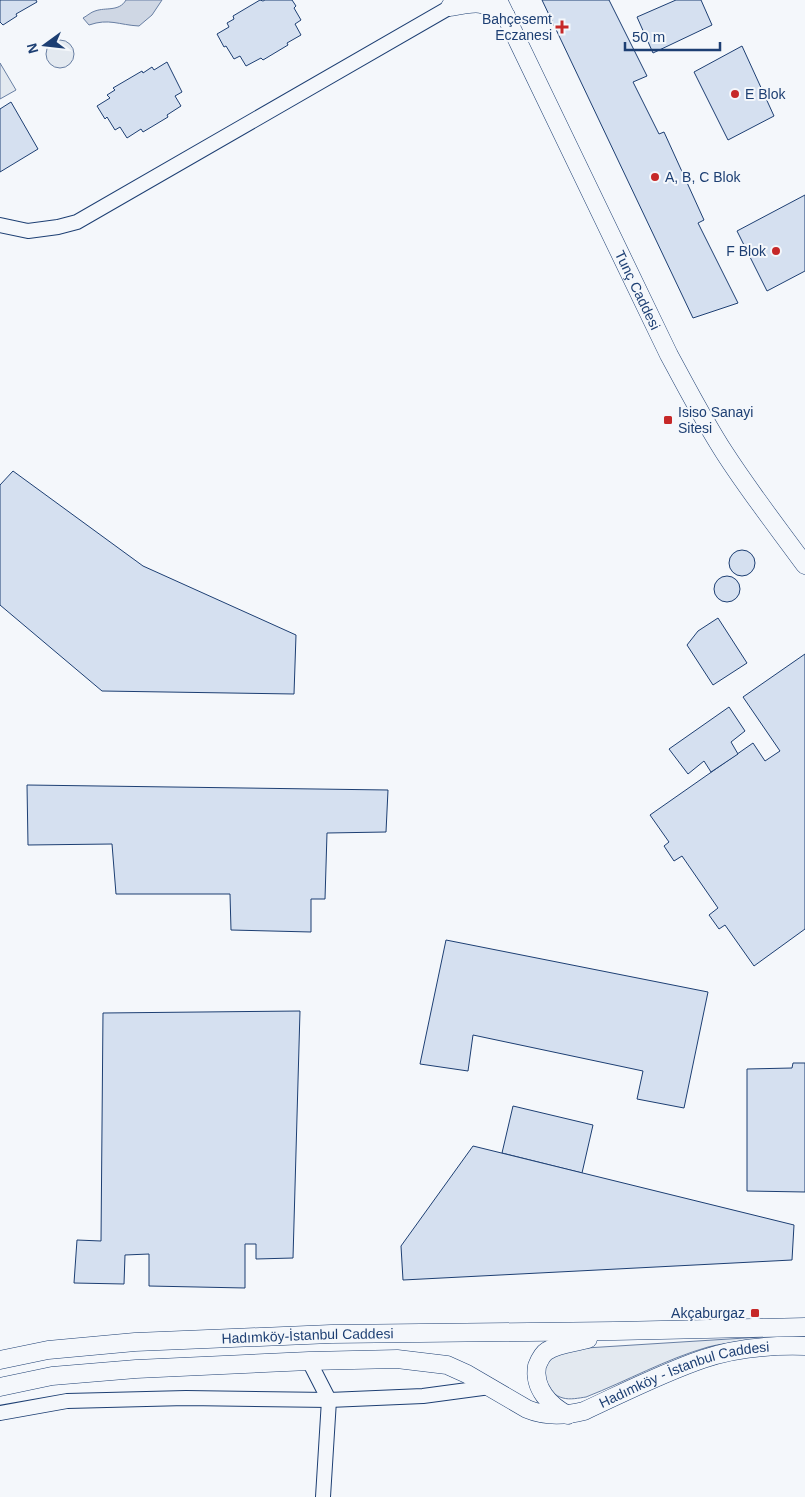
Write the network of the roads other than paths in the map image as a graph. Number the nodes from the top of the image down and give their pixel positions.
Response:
1 (456, 2) edge
2 (502, 8) edge
3 (0, 225) edge
4 (805, 566) edge
5 (805, 1327) edge
6 (615, 1331) junction
7 (307, 1335) junction
8 (805, 1346) edge
9 (0, 1360) edge
10 (309, 1361) junction
11 (0, 1387) edge
12 (490, 1387) junction
13 (329, 1400) junction
14 (0, 1413) edge
15 (568, 1416) junction
16 (323, 1497) edge

1 - 2 main road
1 - 3 street
2 - 4 main road, Tunç Caddesi
5 - 6 main road, Hadımköy - İstanbul Caddesi
6 - 7 main road, Hadımköy-İstanbul Caddesi
6 - 15 main road
7 - 9 main road, Hadımköy-İstanbul Caddesi
7 - 10 main road
8 - 15 main road, Hadımköy - İstanbul Caddesi
10 - 11 main road, Hadımköy-İstanbul Caddesi
10 - 12 main road, Hadımköy-İstanbul Caddesi
10 - 13 street
12 - 13 street
12 - 15 main road, Hadımköy-İstanbul Caddesi
13 - 14 street
13 - 16 street

